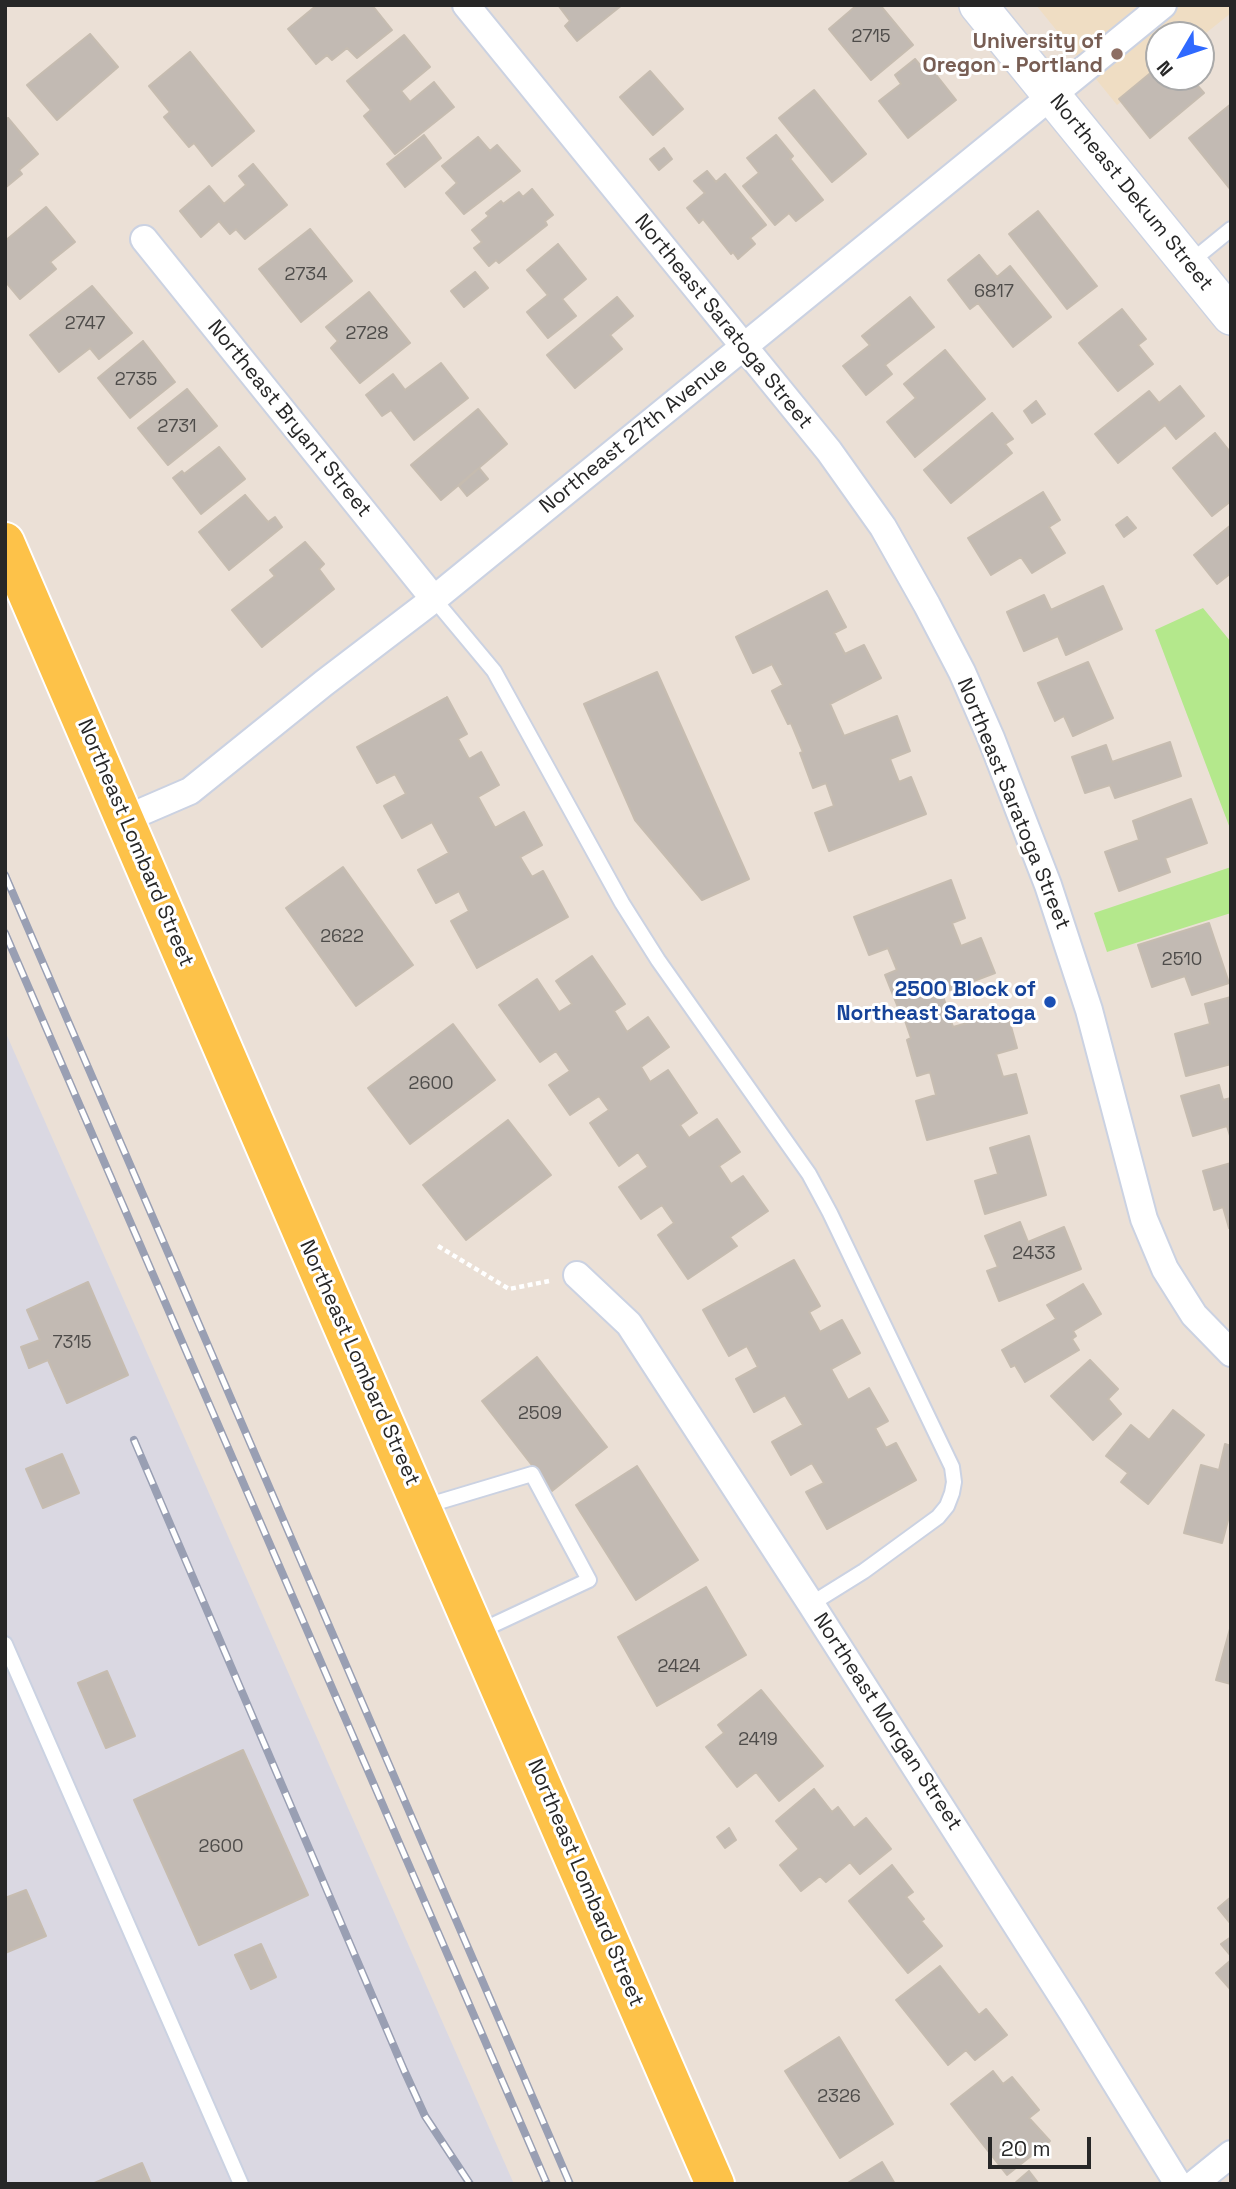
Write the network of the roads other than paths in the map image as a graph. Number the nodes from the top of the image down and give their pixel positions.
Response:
1 (466, 5) edge
2 (978, 5) edge
3 (1163, 5) edge
4 (1051, 95) junction
5 (1231, 229) edge
6 (144, 239) dead end
7 (1188, 264) junction
8 (1231, 316) edge
9 (743, 348) junction
10 (5, 542) edge
11 (435, 599) junction
12 (125, 819) junction
13 (577, 1275) road end
14 (1231, 1353) edge
15 (422, 1507) junction
16 (811, 1604) junction
17 (477, 1633) junction
18 (5, 1644) edge
19 (1231, 2154) edge
20 (241, 2184) edge
21 (716, 2184) edge
22 (1178, 2184) edge
23 (1194, 2184) edge

1 - 9 street, Northeast Saratoga Street
2 - 4 street, Northeast Dekum Street
3 - 4 street, Northeast 27th Avenue
4 - 7 street, Northeast Dekum Street
4 - 9 street, Northeast 27th Avenue
5 - 7 lane
6 - 11 street, Northeast Bryant Street
7 - 8 street, Northeast Dekum Street
9 - 11 street, Northeast 27th Avenue
9 - 14 street, Northeast Saratoga Street
10 - 12 main road, Northeast Lombard Street
11 - 12 street, Northeast 27th Avenue
11 - 16 lane
12 - 15 main road, Northeast Lombard Street
13 - 16 street, Northeast Morgan Street
15 - 17 main road, Northeast Lombard Street
15 - 17 lane
16 - 22 street, Northeast Morgan Street
17 - 21 main road, Northeast Lombard Street
18 - 20 lane
19 - 23 street

